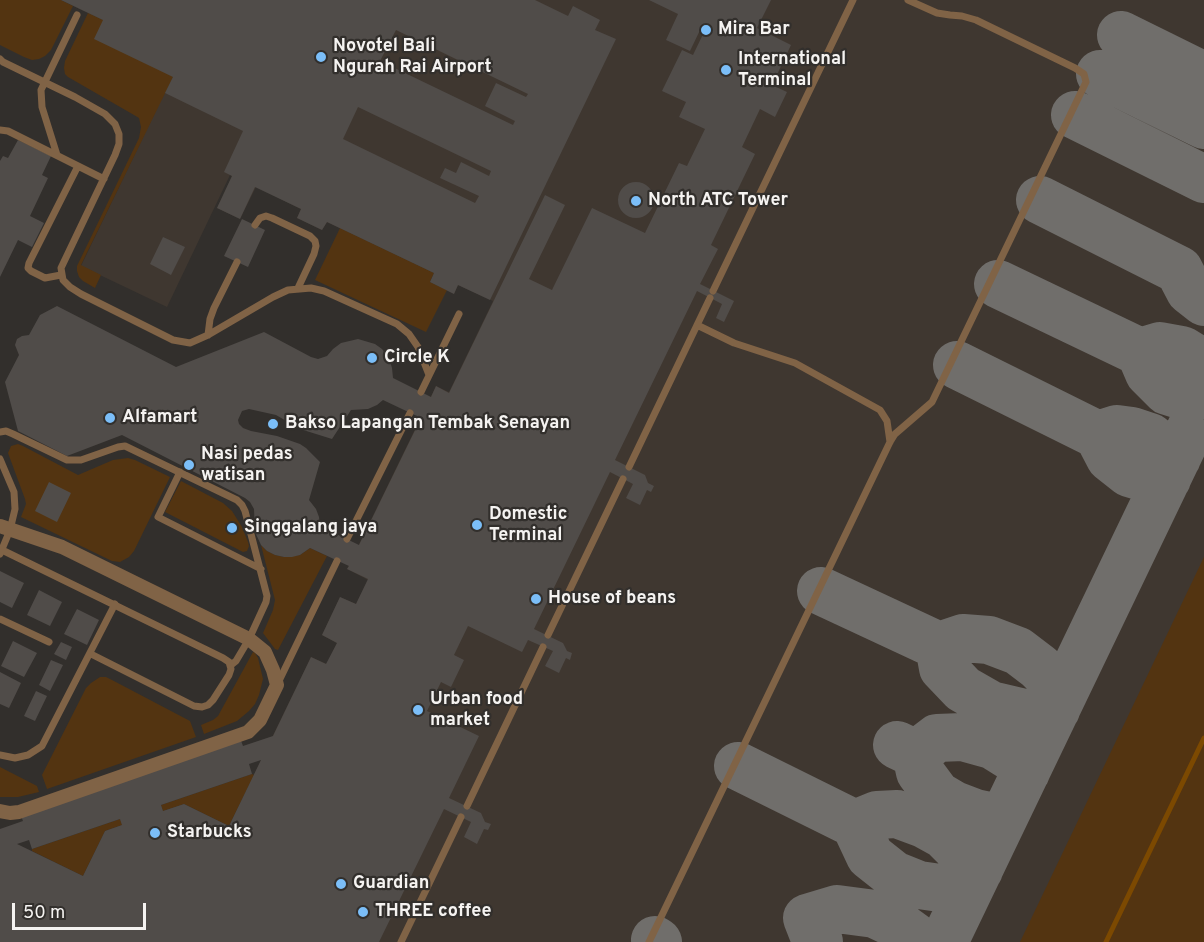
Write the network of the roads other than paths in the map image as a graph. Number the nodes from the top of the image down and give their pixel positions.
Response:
1 (853, 0) edge
2 (908, 0) edge
3 (77, 15) dead end
4 (1, 61) edge
5 (44, 81) junction
6 (0, 130) edge
7 (57, 155) junction
8 (78, 166) junction
9 (104, 179) junction
10 (255, 225) dead end
11 (237, 262) dead end
12 (61, 275) junction
13 (298, 288) junction
14 (459, 314) dead end
15 (697, 325) junction
16 (208, 335) junction
17 (429, 375) junction
18 (421, 392) dead end
19 (410, 413) dead end
20 (0, 432) edge
21 (890, 442) junction
22 (0, 459) edge
23 (629, 467) dead end
24 (180, 472) junction
25 (623, 479) dead end
26 (5, 528) edge
27 (347, 539) dead end
28 (1, 552) edge
29 (337, 561) dead end
30 (261, 569) junction
31 (115, 604) junction
32 (0, 619) edge
33 (548, 635) dead end
34 (249, 639) junction
35 (49, 642) dead end
36 (543, 647) dead end
37 (91, 654) junction
38 (231, 665) junction
39 (277, 686) junction
40 (0, 755) edge
41 (467, 806) dead end
42 (0, 811) edge
43 (461, 817) dead end
44 (401, 942) edge
45 (650, 942) edge

1 - 15 lane
2 - 21 lane
3 - 5 lane
4 - 5 lane
5 - 7 lane
5 - 9 lane
6 - 7 lane
7 - 8 lane
8 - 9 lane
8 - 12 lane
9 - 12 lane
10 - 13 lane
11 - 16 lane
12 - 16 lane
13 - 16 lane
13 - 17 lane
14 - 17 lane
15 - 21 lane
15 - 23 lane
17 - 18 lane
19 - 27 lane
20 - 24 lane
21 - 45 lane
22 - 26 lane
24 - 30 lane
24 - 30 lane
25 - 33 lane
26 - 28 lane
26 - 34 street
28 - 31 lane
29 - 39 lane
30 - 34 lane
31 - 37 lane
31 - 38 lane
32 - 35 lane
34 - 38 lane
34 - 39 street
36 - 41 lane
37 - 38 lane
37 - 40 lane
39 - 42 street
43 - 44 lane

